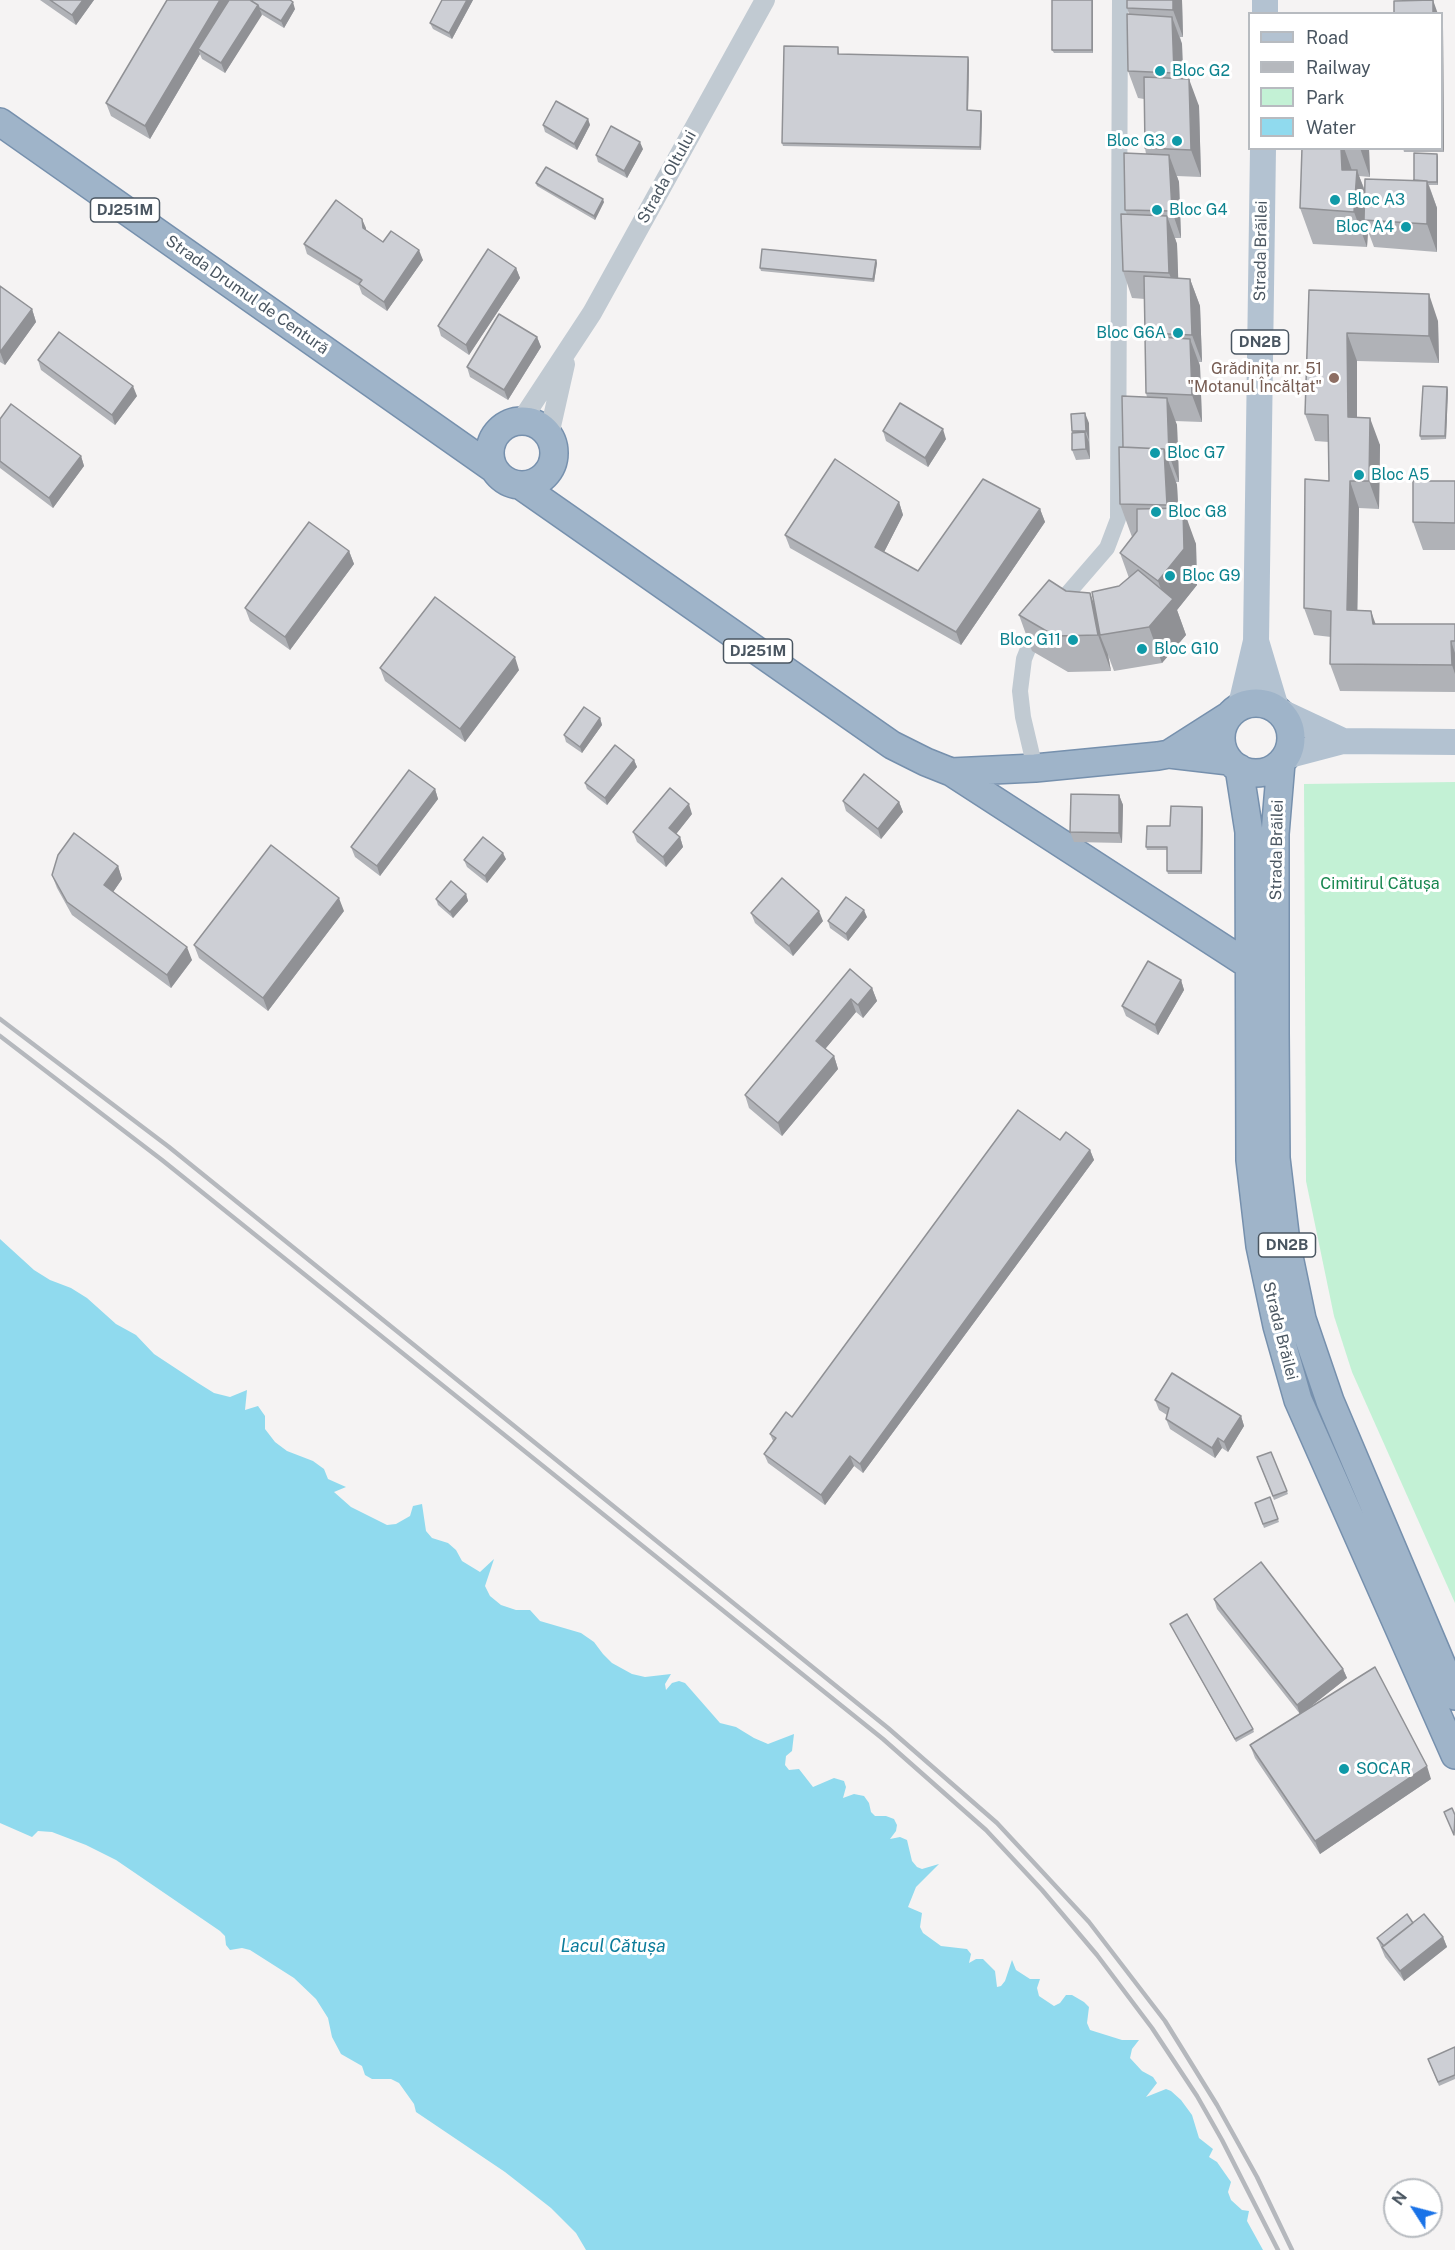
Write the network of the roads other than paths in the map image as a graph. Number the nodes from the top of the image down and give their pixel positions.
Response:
1 (765, 0) edge
2 (1120, 0) edge
3 (0, 122) edge
4 (1263, 150) edge
5 (568, 352) junction
6 (510, 425) junction
7 (435, 427) junction
8 (552, 448) junction
9 (494, 469) junction
10 (520, 485) junction
11 (571, 521) junction
12 (1256, 641) junction
13 (1279, 710) junction
14 (1234, 711) junction
15 (1343, 741) junction
16 (1455, 742) edge
17 (1169, 754) junction
18 (1284, 760) junction
19 (1234, 765) junction
20 (1035, 768) junction
21 (951, 772) junction
22 (1249, 965) junction
23 (1455, 1696) edge
24 (1455, 1755) edge

1 - 5 street, Strada Oltului
2 - 20 street
3 - 7 highway, Strada Drumul de Centură / DJ251M
4 - 12 main road, Strada Brăilei / DN2B
5 - 6 street, Strada Oltului
5 - 8 street, Strada Oltului
6 - 7 highway
6 - 8 highway
6 - 9 highway
7 - 9 highway, Strada Drumul de Centură / DJ251M
8 - 10 highway
8 - 11 highway
9 - 10 highway, Strada Drumul de Centură / DJ251M
10 - 11 highway, Strada Drumul de Centură / DJ251M
11 - 21 highway, Strada Drumul de Centură / DJ251M
12 - 13 main road, Strada Brăilei / DN2B
12 - 14 main road, Strada Brăilei / DN2B
13 - 14 highway
13 - 15 main road
13 - 18 highway, Strada Brăilei / DN2B
14 - 17 highway, Strada Drumul de Centură / DJ251M
14 - 19 highway, Strada Brăilei / DN2B
15 - 16 main road
15 - 18 main road
17 - 19 highway, Strada Drumul de Centură / DJ251M
17 - 20 highway, Strada Drumul de Centură / DJ251M
18 - 19 highway
18 - 23 highway, Strada Brăilei / DN2B
19 - 22 highway, Strada Brăilei / DN2B
20 - 21 highway, Strada Drumul de Centură / DJ251M
21 - 22 highway, DJ251M
22 - 24 highway, Strada Brăilei / DN2B

